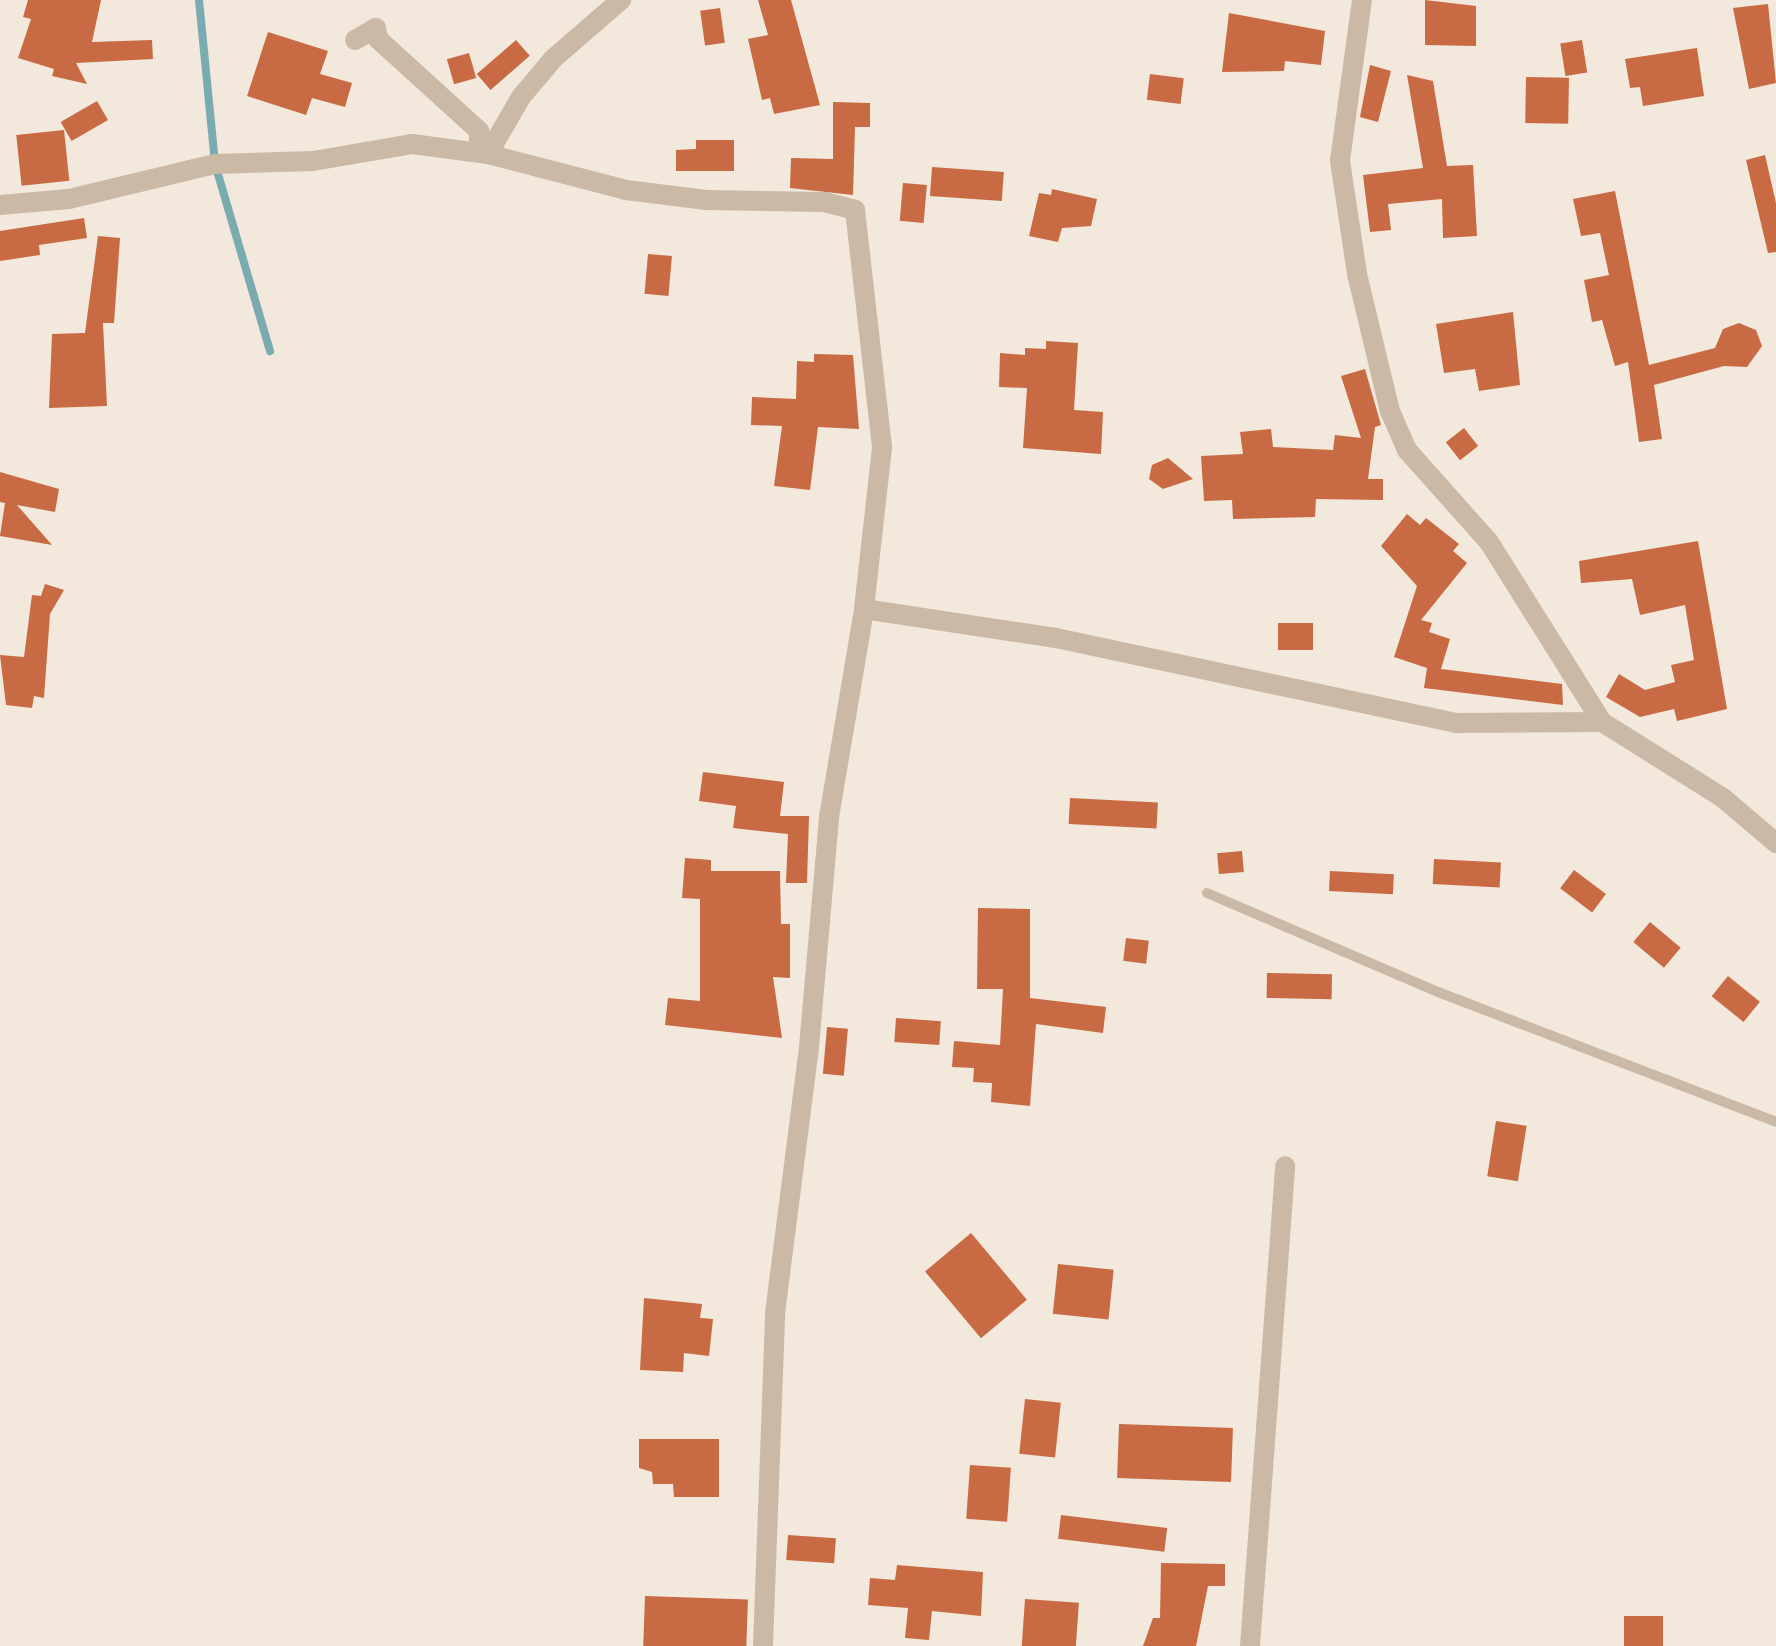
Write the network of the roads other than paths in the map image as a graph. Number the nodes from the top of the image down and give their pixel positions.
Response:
1 (621, 0) edge
2 (1362, 0) edge
3 (355, 40) dead end
4 (483, 153) junction
5 (0, 206) edge
6 (864, 608) junction
7 (1602, 722) junction
8 (1776, 843) edge
9 (1207, 892) dead end
10 (1776, 1122) edge
11 (1285, 1166) dead end
12 (763, 1646) edge
13 (1250, 1646) edge

1 - 4 street
2 - 7 street
3 - 4 street
4 - 5 street
4 - 6 street
6 - 7 street
6 - 12 street
7 - 8 street
9 - 10 lane
11 - 13 street

